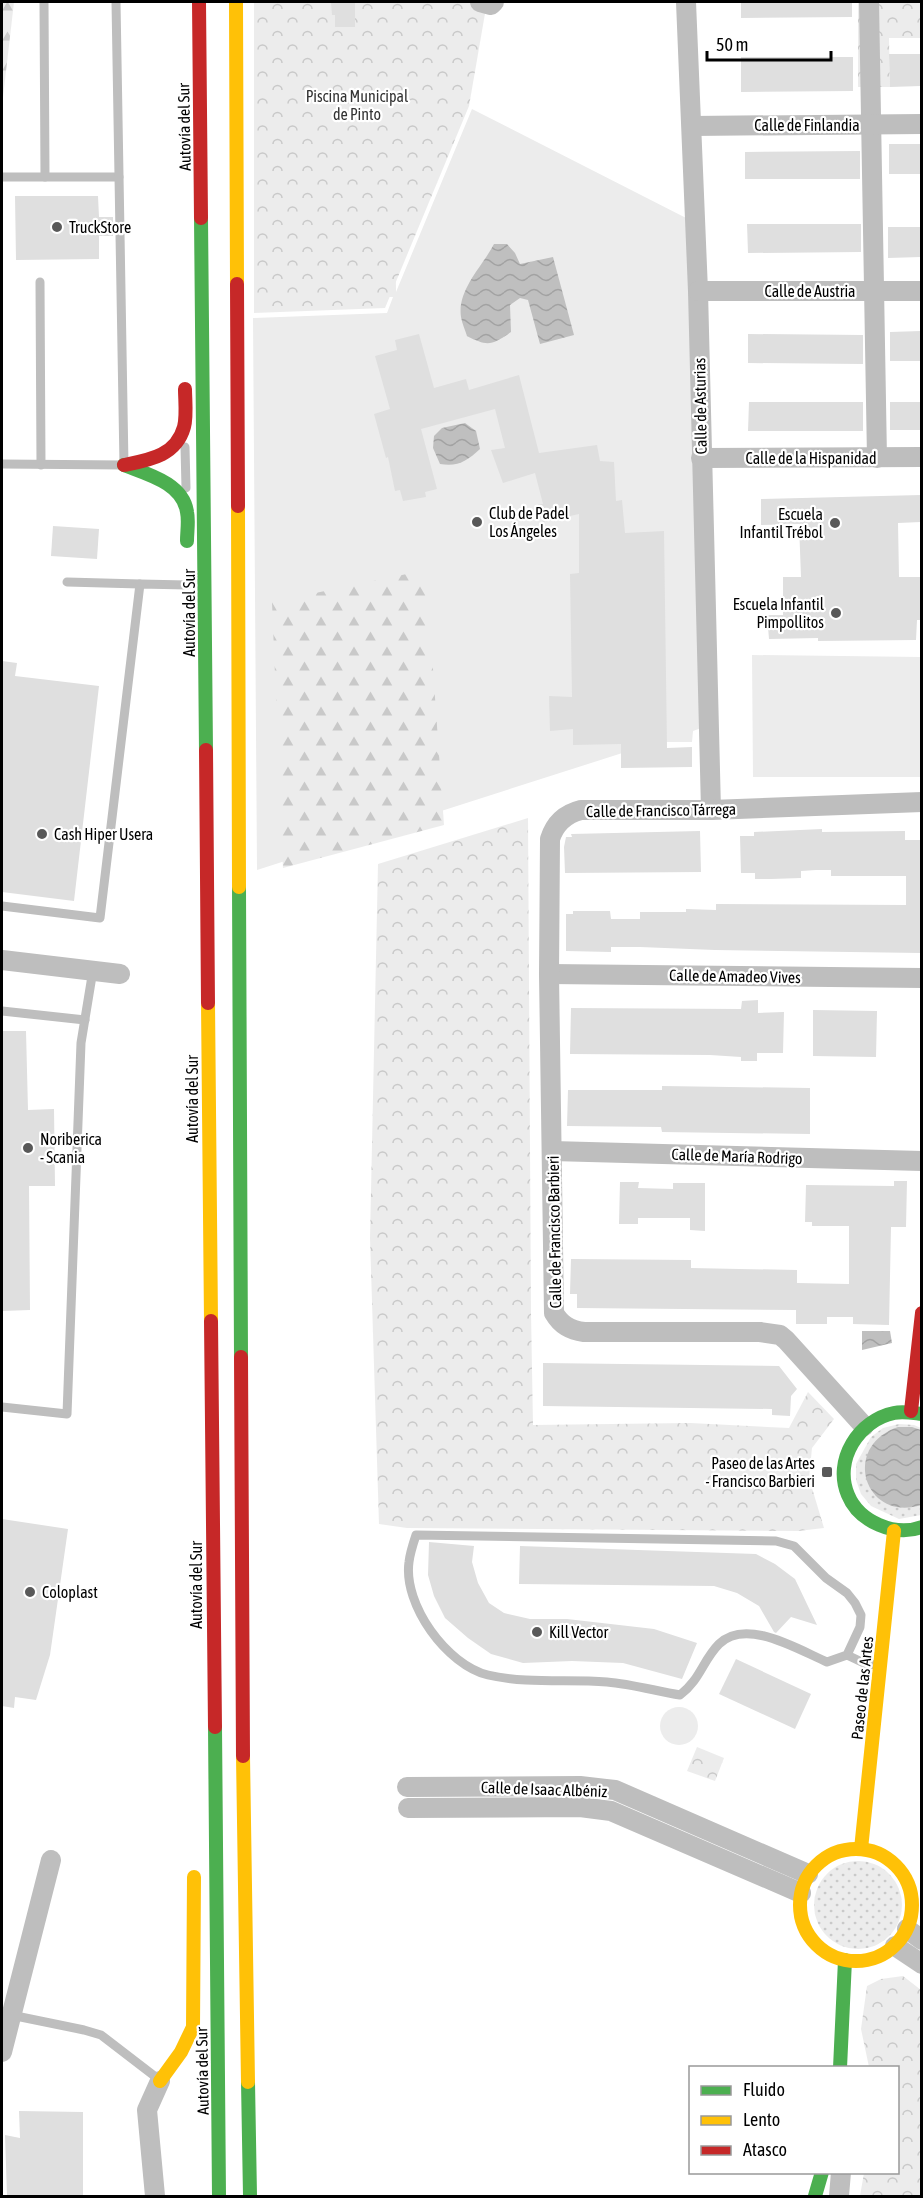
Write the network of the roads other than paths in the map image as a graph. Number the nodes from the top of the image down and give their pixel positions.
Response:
1 (44, 2) edge
2 (116, 2) edge
3 (199, 2) edge
4 (236, 2) edge
5 (480, 2) edge
6 (494, 2) edge
7 (686, 2) edge
8 (869, 2) edge
9 (871, 124) junction
10 (921, 124) edge
11 (692, 126) junction
12 (2, 177) edge
13 (45, 177) junction
14 (119, 177) junction
15 (202, 194) junction
16 (186, 261) dead end
17 (40, 282) dead end
18 (698, 291) junction
19 (874, 291) junction
20 (921, 291) edge
21 (185, 380) dead end
22 (184, 427) junction
23 (921, 457) edge
24 (701, 458) junction
25 (877, 458) junction
26 (2, 464) edge
27 (41, 465) junction
28 (124, 465) junction
29 (186, 507) junction
30 (187, 552) dead end
31 (67, 582) dead end
32 (140, 584) junction
33 (187, 585) dead end
34 (191, 630) dead end
35 (206, 694) junction
36 (921, 802) edge
37 (711, 810) junction
38 (2, 906) edge
39 (2, 960) edge
40 (93, 970) junction
41 (120, 974) dead end
42 (549, 974) junction
43 (921, 978) edge
44 (2, 1011) edge
45 (85, 1020) junction
46 (552, 1151) junction
47 (921, 1161) edge
48 (921, 1313) edge
49 (2, 1407) edge
50 (916, 1413) edge
51 (864, 1426) junction
52 (921, 1527) edge
53 (894, 1531) junction
54 (846, 1655) junction
55 (881, 1665) junction
56 (214, 1694) junction
57 (201, 1760) dead end
58 (407, 1787) dead end
59 (408, 1808) dead end
60 (861, 1849) junction
61 (51, 1860) dead end
62 (194, 1864) dead end
63 (808, 1874) junction
64 (801, 1893) junction
65 (914, 1935) edge
66 (895, 1946) junction
67 (844, 1960) junction
68 (921, 1964) edge
69 (11, 2015) junction
70 (2, 2052) edge
71 (840, 2066) edge
72 (160, 2081) junction
73 (821, 2174) edge
74 (841, 2174) edge
75 (155, 2196) edge
76 (219, 2196) edge
77 (250, 2196) edge
78 (815, 2196) edge
79 (839, 2196) edge

1 - 13 lane
2 - 14 lane
3 - 15 main road, Autovía del Sur
4 - 77 main road
5 - 6 street
7 - 11 street, Calle de Asturias
8 - 9 street
9 - 10 street, Calle de Finlandia
9 - 11 street, Calle de Finlandia
9 - 19 street
11 - 18 street, Calle de Asturias
12 - 13 lane
13 - 14 lane
14 - 28 lane
15 - 16 main road
15 - 35 main road, Autovía del Sur
17 - 27 lane
18 - 19 street, Calle de Austria
18 - 24 street, Calle de Asturias
19 - 20 street, Calle de Austria
19 - 25 street
21 - 22 main road
22 - 28 main road
22 - 29 lane
23 - 25 street, Calle de la Hispanidad
24 - 25 street, Calle de la Hispanidad
24 - 37 street, Calle de Asturias
26 - 27 lane
27 - 28 lane
28 - 29 main road
29 - 30 main road
31 - 32 lane
32 - 33 lane
32 - 38 lane
34 - 35 main road
35 - 56 main road, Autovía del Sur
36 - 37 street, Calle de Francisco Tárrega
37 - 42 street, Calle de Francisco Tárrega
39 - 40 street
40 - 41 street
40 - 45 lane
42 - 43 street, Calle de Amadeo Vives
42 - 46 street, Calle de Francisco Barbieri
44 - 45 lane
45 - 49 lane
46 - 47 street, Calle de María Rodrigo
46 - 51 street, Calle de Francisco Barbieri
48 - 50 main road
50 - 51 main road
51 - 53 main road
52 - 53 main road
53 - 55 main road, Paseo de las Artes
54 - 54 lane
54 - 55 lane
55 - 60 main road, Paseo de las Artes
56 - 57 main road
56 - 76 main road, Autovía del Sur
58 - 63 street, Calle de Isaac Albéniz
59 - 64 street, Calle de Isaac Albéniz
60 - 63 main road
60 - 65 main road
61 - 69 street
62 - 72 main road
63 - 64 main road
64 - 67 main road
65 - 66 main road
66 - 67 main road
66 - 68 street
67 - 71 main road
69 - 70 street
69 - 72 lane
72 - 75 street
73 - 78 main road
74 - 79 street

